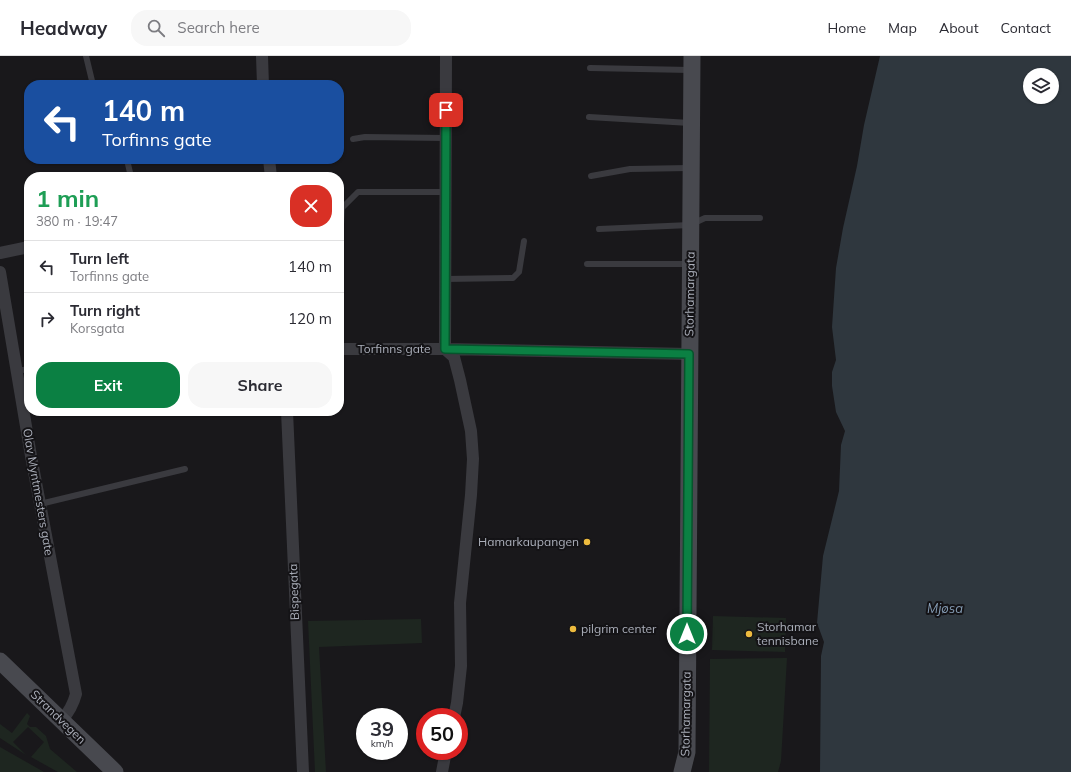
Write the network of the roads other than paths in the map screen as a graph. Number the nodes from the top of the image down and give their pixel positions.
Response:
1 (86, 56) edge
2 (262, 56) edge
3 (446, 56) edge
4 (692, 63) edge
5 (590, 68) dead end
6 (92, 80) edge
7 (263, 80) edge
8 (589, 117) dead end
9 (691, 123) junction
10 (446, 138) junction
11 (353, 139) dead end
12 (128, 164) dead end
13 (691, 168) junction
14 (130, 172) edge
15 (591, 176) dead end
16 (446, 192) junction
17 (344, 206) edge
18 (760, 218) dead end
19 (690, 225) junction
20 (599, 229) dead end
21 (524, 241) dead end
22 (24, 248) edge
23 (0, 252) edge
24 (587, 264) dead end
25 (690, 264) junction
26 (0, 272) edge
27 (445, 279) junction
28 (344, 349) edge
29 (445, 349) junction
30 (689, 354) junction
31 (23, 370) edge
32 (29, 416) edge
33 (287, 416) edge
34 (185, 469) dead end
35 (40, 504) junction
36 (0, 661) edge
37 (456, 708) edge
38 (66, 716) junction
39 (444, 760) edge
40 (115, 772) edge
41 (303, 772) edge
42 (442, 772) edge
43 (682, 772) edge

1 - 6 lane
2 - 7 street
3 - 10 street
4 - 5 lane
4 - 9 main road, Storhamargata
8 - 9 lane
9 - 13 main road, Storhamargata
10 - 11 lane
10 - 16 street
12 - 14 lane
13 - 15 lane
13 - 19 main road, Storhamargata
16 - 17 lane
16 - 27 street
18 - 19 lane
19 - 20 lane
19 - 25 main road, Storhamargata
21 - 27 lane
22 - 23 street
24 - 25 lane
25 - 30 main road, Storhamargata
26 - 31 street, Olav Myntmesters gate
27 - 29 street
28 - 29 street, Torfinns gate
29 - 30 street, Torfinns gate
29 - 37 street
30 - 43 main road, Storhamargata
32 - 35 street, Olav Myntmesters gate
33 - 41 street, Bispegata
34 - 35 lane
35 - 38 street, Olav Myntmesters gate
36 - 38 main road, Strandvegen
38 - 40 main road, Strandvegen
39 - 42 street

